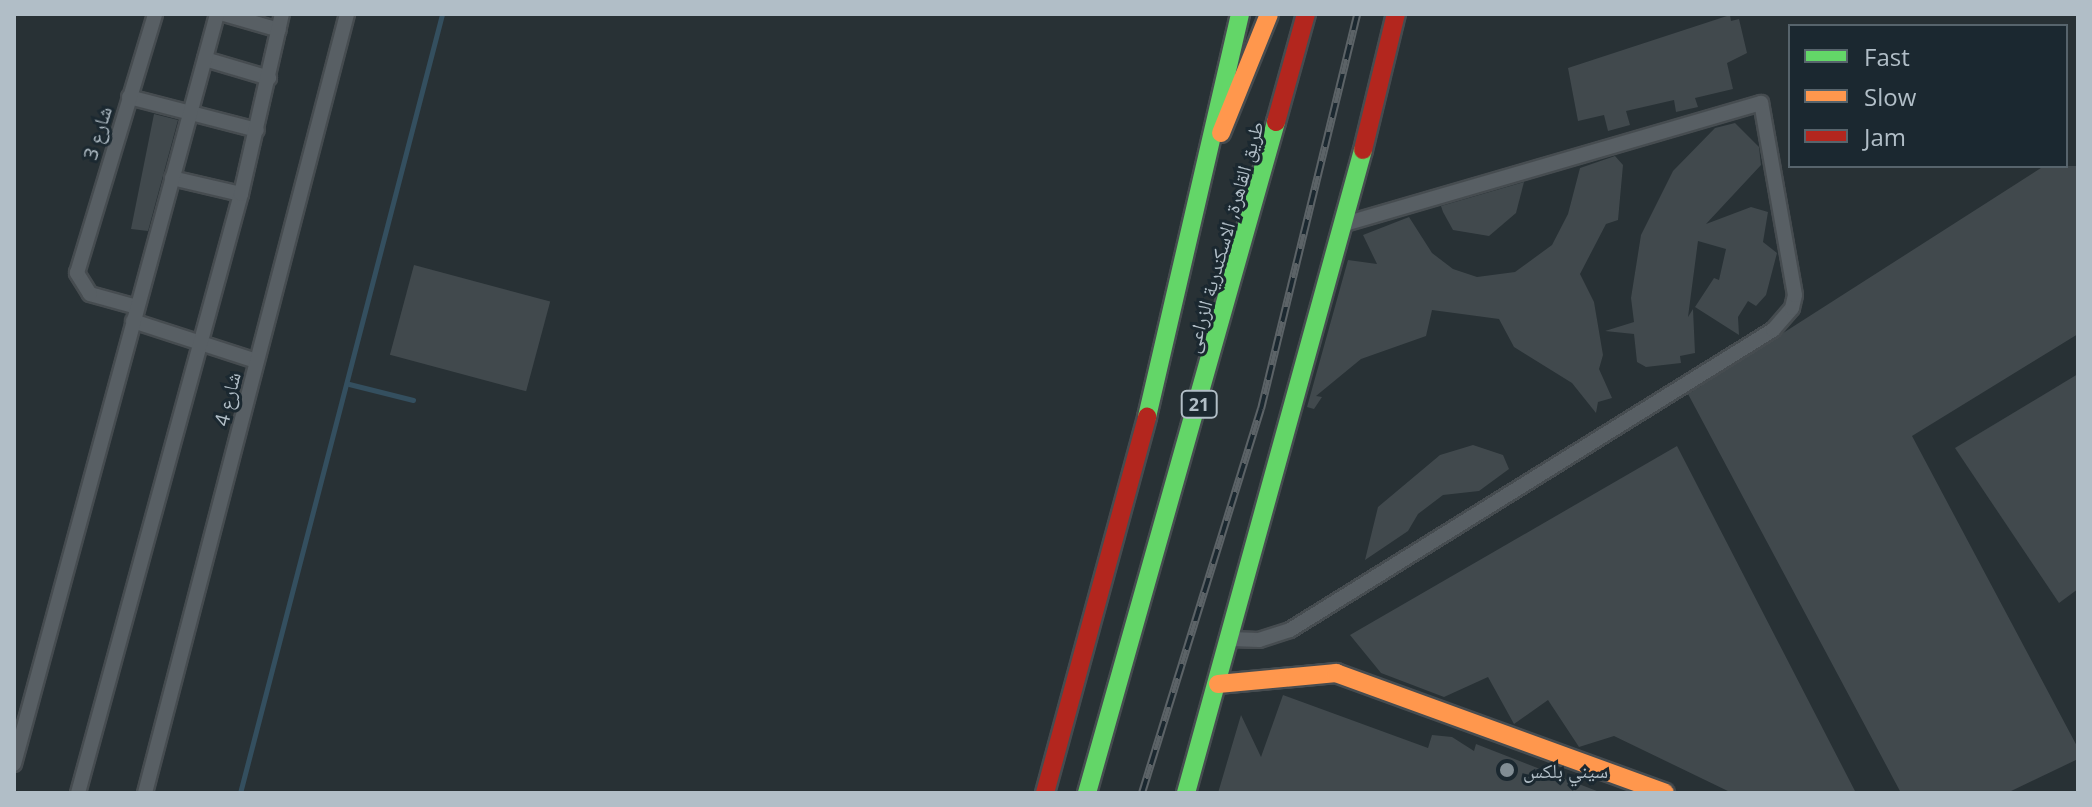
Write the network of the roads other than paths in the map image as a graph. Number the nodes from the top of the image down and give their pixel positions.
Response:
1 (155, 14) edge
2 (282, 14) edge
3 (347, 14) edge
4 (1240, 14) edge
5 (1269, 14) edge
6 (1306, 14) edge
7 (1396, 14) edge
8 (215, 15) edge
9 (279, 30) junction
10 (205, 59) junction
11 (269, 78) junction
12 (129, 97) junction
13 (190, 113) junction
14 (257, 130) junction
15 (1206, 158) junction
16 (172, 178) junction
17 (241, 194) junction
18 (1345, 224) junction
19 (135, 314) junction
20 (200, 343) junction
21 (256, 361) junction
22 (1231, 639) junction
23 (1216, 689) junction
24 (1054, 758) junction
25 (14, 764) edge
26 (1622, 786) edge
27 (78, 793) edge
28 (145, 793) edge
29 (1036, 793) edge
30 (1045, 793) edge
31 (1087, 793) edge
32 (1186, 793) edge
33 (1665, 793) edge

1 - 12 street, شارع 3
2 - 9 street
3 - 21 street, شارع 4
4 - 15 main road, طريق القاهرة, الاسكندرية الزراعى / 21
5 - 15 main road
6 - 31 main road, طريق القاهرة, الاسكندرية الزراعى / 21
7 - 18 main road
8 - 9 street
8 - 10 street
9 - 11 street
10 - 11 street
10 - 13 street
11 - 14 street
12 - 13 street
12 - 19 street, شارع 3
13 - 14 street
13 - 16 street
14 - 17 street
15 - 24 main road, طريق القاهرة, الاسكندرية الزراعى / 21
16 - 17 street
16 - 19 street
17 - 20 street
18 - 22 main road
18 - 22 street
19 - 20 street
19 - 25 street
20 - 21 street
20 - 27 street
21 - 28 street, شارع 4
22 - 23 main road
23 - 26 main road
23 - 32 main road
24 - 29 main road
24 - 30 main road, طريق القاهرة, الاسكندرية الزراعى / 21
26 - 33 main road

